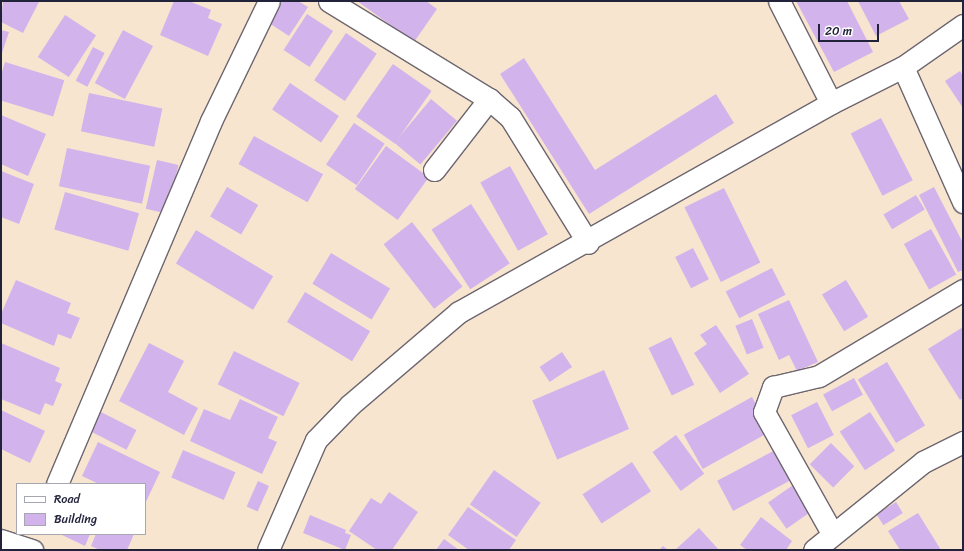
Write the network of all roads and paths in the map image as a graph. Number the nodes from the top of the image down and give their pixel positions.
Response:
1 (269, 1) edge
2 (329, 1) edge
3 (779, 1) edge
4 (963, 25) edge
5 (903, 67) junction
6 (489, 99) junction
7 (831, 103) junction
8 (434, 170) dead end
9 (963, 202) edge
10 (588, 243) junction
11 (963, 290) edge
12 (963, 442) edge
13 (57, 483) edge
14 (832, 533) junction
15 (1, 540) edge
16 (32, 544) edge
17 (268, 550) edge
18 (814, 550) edge

1 - 13 street
2 - 6 street
3 - 7 street
4 - 5 street
5 - 7 street
5 - 9 street
6 - 8 street
6 - 10 street
7 - 10 street
10 - 17 street
11 - 14 street
12 - 14 street
14 - 18 street
15 - 16 street

